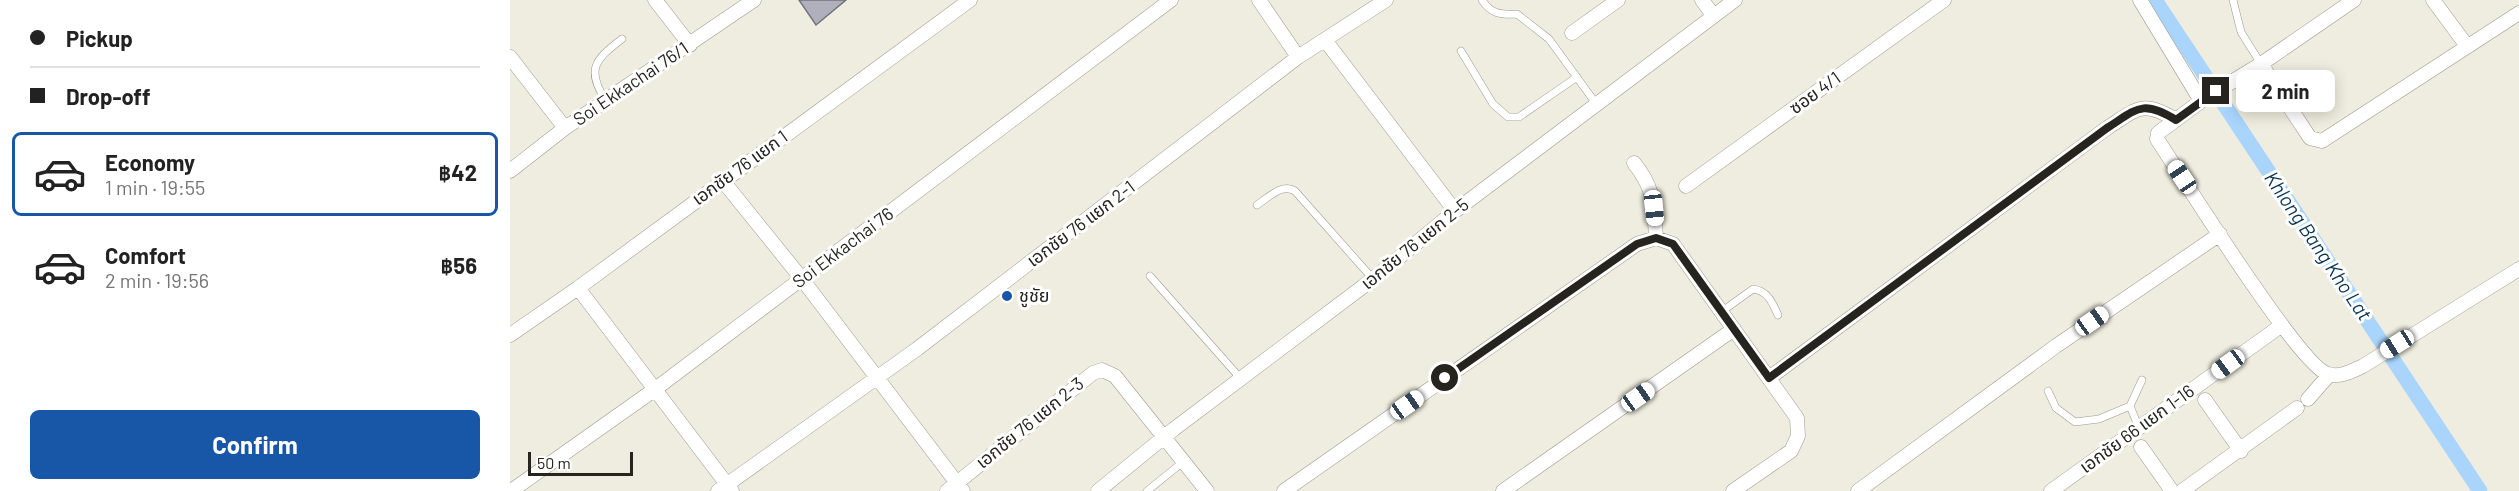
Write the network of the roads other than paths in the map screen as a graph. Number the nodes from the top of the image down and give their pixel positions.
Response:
1 (655, 0) edge
2 (754, 0) edge
3 (970, 0) edge
4 (1171, 0) edge
5 (1259, 0) edge
6 (1386, 0) edge
7 (1482, 0) edge
8 (1618, 0) edge
9 (1702, 0) edge
10 (1735, 0) edge
11 (1944, 0) edge
12 (2140, 0) edge
13 (2233, 0) edge
14 (2354, 0) edge
15 (2433, 0) edge
16 (2519, 13) edge
17 (1713, 15) junction
18 (1572, 33) dead end
19 (622, 39) dead end
20 (1325, 40) junction
21 (690, 45) junction
22 (2467, 46) junction
23 (1461, 51) dead end
24 (510, 57) edge
25 (1298, 57) junction
26 (2261, 64) junction
27 (1577, 77) junction
28 (2202, 100) junction
29 (606, 101) junction
30 (1597, 105) junction
31 (2176, 120) junction
32 (565, 128) junction
33 (1634, 164) dead end
34 (510, 171) edge
35 (723, 181) junction
36 (1686, 186) dead end
37 (1257, 205) dead end
38 (1455, 211) junction
39 (2220, 234) junction
40 (1656, 238) junction
41 (2519, 269) edge
42 (1150, 276) dead end
43 (802, 279) junction
44 (1373, 279) junction
45 (578, 288) junction
46 (1721, 312) junction
47 (1778, 315) dead end
48 (2282, 326) junction
49 (1734, 329) junction
50 (510, 335) edge
51 (2329, 375) junction
52 (1769, 378) junction
53 (877, 379) junction
54 (1241, 379) junction
55 (2142, 380) dead end
56 (654, 390) junction
57 (2048, 391) dead end
58 (2205, 400) dead end
59 (2130, 406) junction
60 (2139, 428) junction
61 (1163, 438) junction
62 (2141, 447) dead end
63 (2241, 451) junction
64 (1183, 462) junction
65 (956, 488) edge
66 (725, 489) edge
67 (1290, 489) edge
68 (511, 491) edge
69 (1098, 491) edge
70 (1147, 491) edge
71 (1207, 491) edge
72 (1503, 491) edge
73 (1733, 491) edge
74 (1858, 491) edge
75 (2051, 491) edge
76 (2172, 491) edge
77 (2182, 491) edge

1 - 21 street
2 - 21 street, Soi Ekkachai 76/1
3 - 35 street, เอกชัย 76 แยก 1
4 - 43 street, Soi Ekkachai 76
5 - 25 street
6 - 20 street, เอกชัย 76 แยก 2-1
7 - 27 lane
8 - 18 street
9 - 17 street
10 - 17 street, เอกชัย 76 แยก 2-5
11 - 36 street, ซอย 4/1
12 - 28 street
13 - 26 lane
14 - 26 street
15 - 22 street
16 - 22 street
17 - 30 street, เอกชัย 76 แยก 2-5
19 - 29 lane
20 - 25 street, เอกชัย 76 แยก 2-1
20 - 38 street
21 - 29 street, Soi Ekkachai 76/1
22 - 26 street
23 - 27 lane
24 - 32 street
25 - 53 street, เอกชัย 76 แยก 2-1
26 - 28 street
27 - 30 lane
28 - 31 street
29 - 32 street, Soi Ekkachai 76/1
30 - 38 street, เอกชัย 76 แยก 2-5
31 - 39 street
31 - 52 street
32 - 34 street, Soi Ekkachai 76/1
33 - 40 street
35 - 43 street
35 - 45 street, เอกชัย 76 แยก 1
37 - 44 lane
38 - 44 street, เอกชัย 76 แยก 2-5
39 - 48 street
39 - 74 street
40 - 46 street
40 - 67 street
41 - 51 street
42 - 54 lane
43 - 53 street
43 - 56 street, Soi Ekkachai 76
44 - 54 street, เอกชัย 76 แยก 2-5
45 - 50 street, เอกชัย 76 แยก 1
45 - 56 street
46 - 47 lane
46 - 49 street
48 - 51 street
48 - 60 street, เอกชัย 66 แยก 1-16
49 - 52 street
49 - 72 street
51 - 63 street
52 - 73 street
53 - 65 street
53 - 66 street, เอกชัย 76 แยก 2-1
54 - 61 street, เอกชัย 76 แยก 2-5
55 - 59 lane
56 - 66 street
56 - 68 street, Soi Ekkachai 76
57 - 59 lane
58 - 63 street
59 - 60 lane
60 - 75 street, เอกชัย 66 แยก 1-16
61 - 64 street, เอกชัย 76 แยก 2-3
61 - 65 street, เอกชัย 76 แยก 2-3
61 - 69 street, เอกชัย 76 แยก 2-5
62 - 76 street
63 - 77 street
64 - 70 lane
64 - 71 street, เอกชัย 76 แยก 2-3

